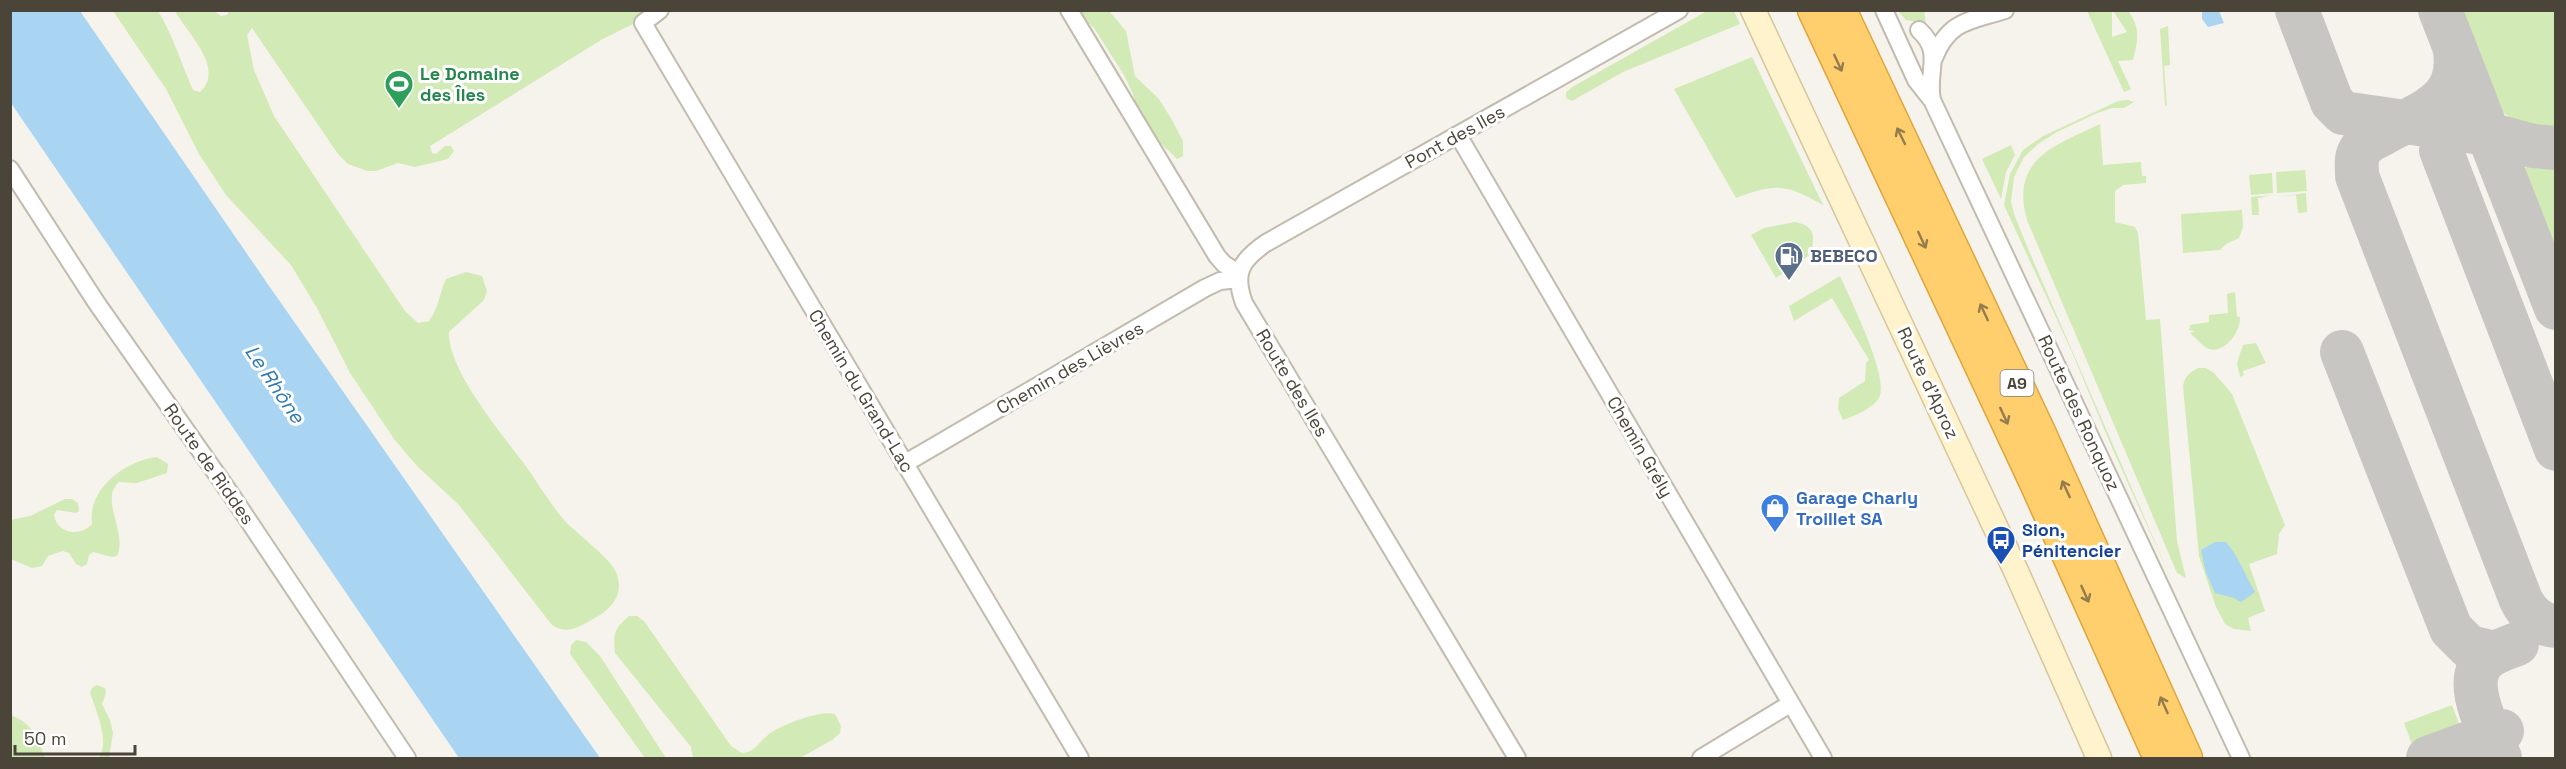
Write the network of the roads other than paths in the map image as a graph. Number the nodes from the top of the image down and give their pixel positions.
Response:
1 (660, 10) edge
2 (1069, 10) edge
3 (1679, 10) edge
4 (1753, 10) edge
5 (1813, 10) edge
6 (1841, 10) edge
7 (1886, 10) edge
8 (2005, 10) edge
9 (1952, 29) junction
10 (1918, 30) junction
11 (1894, 32) junction
12 (1934, 58) junction
13 (1932, 100) junction
14 (1458, 135) junction
15 (10, 169) edge
16 (1238, 276) junction
17 (904, 464) junction
18 (1790, 704) junction
19 (407, 759) edge
20 (1080, 759) edge
21 (1517, 759) edge
22 (1701, 759) edge
23 (1823, 759) edge
24 (2099, 759) edge
25 (2160, 759) edge
26 (2187, 759) edge
27 (2241, 759) edge

1 - 17 street, Chemin du Grand-Lac
2 - 16 street
3 - 14 street, Pont des Iles
4 - 24 street, Route d'Aproz
5 -> 25 highway, A9
26 -> 6 highway, A9
7 - 10 street, Route des Ronquoz
7 - 11 street, Route des Ronquoz
8 - 9 street
9 - 10 street
9 - 12 street
10 - 12 street, Route des Ronquoz
11 - 12 street, Route des Ronquoz
11 - 13 street, Route des Ronquoz
12 - 13 street, Route des Ronquoz
13 - 27 street, Route des Ronquoz
14 - 16 street, Pont des Iles
14 - 18 street, Chemin Grély
15 - 19 street, Route de Riddes
16 - 17 street, Chemin des Lièvres
16 - 21 street, Route des Iles
17 - 20 street, Chemin du Grand-Lac
18 - 22 street
18 - 23 street, Chemin Grély

